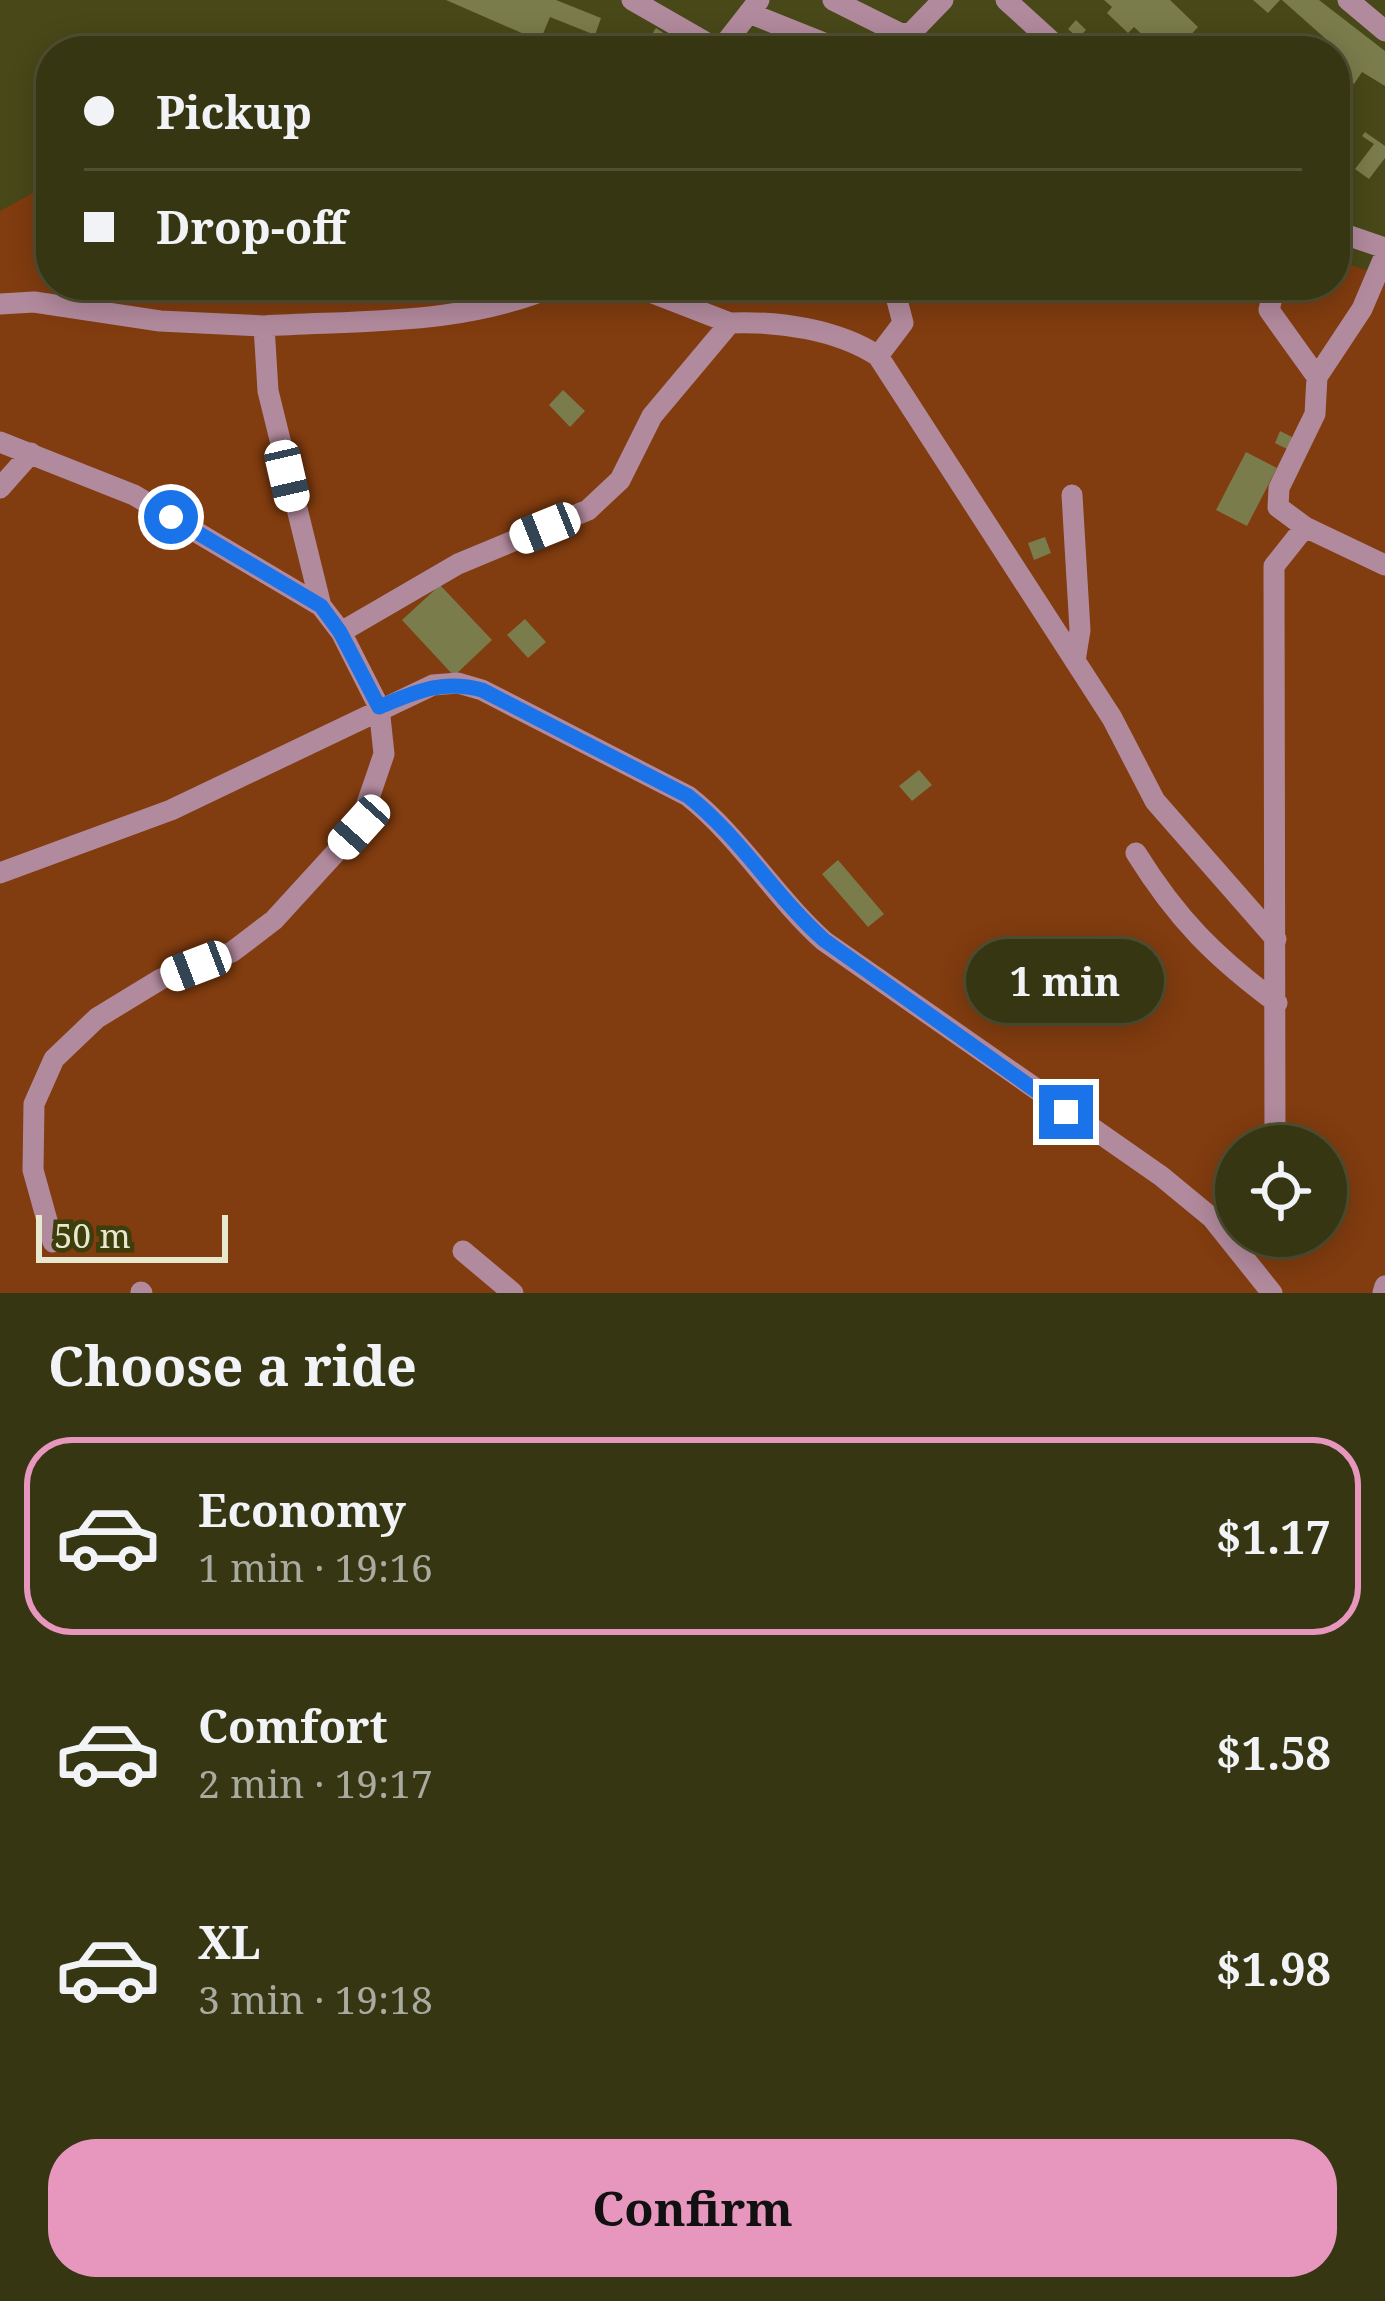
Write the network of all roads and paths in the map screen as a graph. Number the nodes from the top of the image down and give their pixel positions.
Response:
1 (632, 0) edge
2 (833, 0) edge
3 (943, 0) edge
4 (1006, 0) edge
5 (1348, 0) edge
6 (754, 7) edge
7 (1385, 31) edge
8 (690, 36) edge
9 (724, 36) edge
10 (813, 36) edge
11 (1046, 36) edge
12 (1350, 237) edge
13 (1385, 252) edge
14 (510, 300) edge
15 (671, 300) edge
16 (897, 300) edge
17 (1271, 300) edge
18 (0, 304) edge
19 (730, 323) junction
20 (264, 326) junction
21 (878, 356) junction
22 (1316, 377) junction
23 (0, 442) edge
24 (31, 453) junction
25 (0, 488) edge
26 (1072, 495) dead end
27 (1305, 527) junction
28 (1385, 566) edge
29 (321, 606) junction
30 (340, 632) junction
31 (1075, 661) junction
32 (379, 707) junction
33 (1136, 853) dead end
34 (0, 873) edge
35 (1276, 940) junction
36 (1277, 1003) junction
37 (1275, 1125) edge
38 (53, 1242) dead end
39 (464, 1251) dead end
40 (1253, 1257) edge
41 (1252, 1263) junction
42 (514, 1293) edge
43 (1272, 1293) edge

1 - 8 street
2 - 3 street
4 - 11 street
5 - 7 street
6 - 9 street
6 - 10 street
12 - 13 street
13 - 22 street
14 - 20 street
15 - 19 street
16 - 21 street
17 - 22 street
18 - 20 street
19 - 21 street
19 - 30 street
20 - 29 street
21 - 31 street
22 - 27 street
23 - 24 street
24 - 25 street
24 - 29 street
26 - 31 street
27 - 28 street
27 - 35 street
29 - 30 street
30 - 32 street
31 - 35 street
32 - 34 street
32 - 38 street
32 - 41 street
33 - 36 street
35 - 36 street
36 - 37 street
39 - 42 street
40 - 41 street
41 - 43 street

